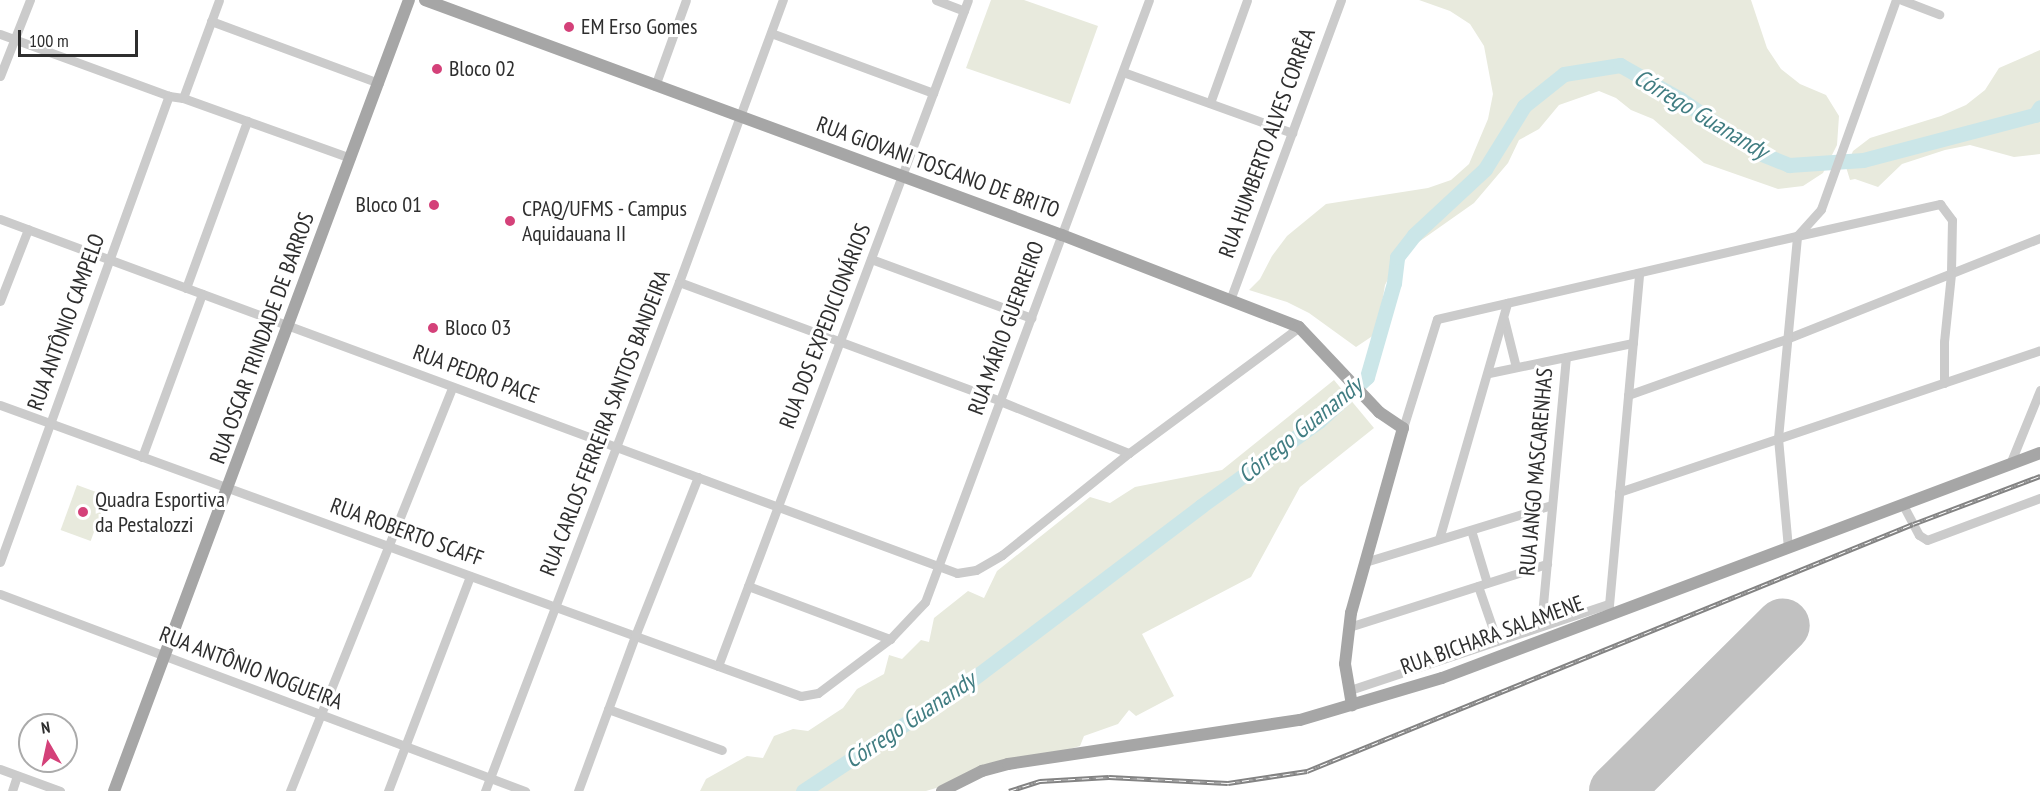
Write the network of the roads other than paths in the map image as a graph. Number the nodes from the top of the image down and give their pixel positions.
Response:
1 (30, 0) edge
2 (219, 0) edge
3 (410, 0) edge
4 (425, 0) edge
5 (686, 0) edge
6 (783, 0) edge
7 (936, 0) edge
8 (968, 0) edge
9 (1149, 0) edge
10 (1248, 0) edge
11 (1341, 0) edge
12 (1896, 0) edge
13 (1902, 0) edge
14 (964, 11) junction
15 (1940, 14) dead end
16 (211, 21) junction
17 (771, 33) junction
18 (0, 34) edge
19 (14, 40) junction
20 (1123, 72) junction
21 (0, 76) edge
22 (379, 83) junction
23 (655, 86) junction
24 (933, 93) junction
25 (169, 96) junction
26 (183, 98) junction
27 (1210, 103) junction
28 (740, 117) junction
29 (247, 121) junction
30 (1292, 133) junction
31 (351, 158) junction
32 (902, 176) junction
33 (0, 219) edge
34 (28, 229) junction
35 (1062, 235) junction
36 (1797, 236) junction
37 (2040, 238) edge
38 (871, 259) junction
39 (110, 260) junction
40 (1639, 273) junction
41 (1951, 274) junction
42 (679, 282) junction
43 (186, 288) junction
44 (202, 294) junction
45 (1230, 300) junction
46 (0, 301) edge
47 (1508, 303) junction
48 (1504, 316) junction
49 (1031, 318) junction
50 (289, 325) junction
51 (1299, 327) junction
52 (1786, 339) junction
53 (840, 341) junction
54 (1633, 343) junction
55 (2040, 350) edge
56 (1566, 357) junction
57 (1516, 367) junction
58 (1489, 373) junction
59 (1944, 383) junction
60 (452, 387) junction
61 (2040, 390) edge
62 (1628, 395) junction
63 (1000, 400) junction
64 (0, 405) edge
65 (50, 423) junction
66 (1403, 428) junction
67 (1778, 438) junction
68 (617, 448) junction
69 (1129, 453) junction
70 (2040, 453) edge
71 (142, 457) junction
72 (2010, 464) junction
73 (698, 477) junction
74 (229, 488) junction
75 (1619, 492) junction
76 (2040, 498) edge
77 (1551, 505) junction
78 (1903, 505) junction
79 (778, 506) junction
80 (1471, 530) junction
81 (1439, 539) junction
82 (386, 545) junction
83 (1788, 548) junction
84 (0, 562) edge
85 (1365, 562) junction
86 (1547, 564) junction
87 (939, 566) junction
88 (470, 576) junction
89 (1483, 584) junction
90 (748, 586) junction
91 (0, 594) edge
92 (556, 607) junction
93 (1609, 610) junction
94 (1541, 626) junction
95 (1349, 627) junction
96 (635, 636) junction
97 (891, 639) junction
98 (1497, 641) junction
99 (164, 657) junction
100 (718, 666) junction
101 (1350, 690) junction
102 (1352, 705) junction
103 (608, 709) junction
104 (322, 716) junction
105 (406, 747) junction
106 (722, 750) dead end
107 (0, 770) edge
108 (17, 776) junction
109 (489, 778) junction
110 (12, 791) edge
111 (60, 791) edge
112 (114, 791) edge
113 (290, 791) edge
114 (388, 791) edge
115 (484, 791) edge
116 (525, 791) edge
117 (578, 791) edge
118 (942, 791) edge

1 - 19 street
2 - 16 street
3 - 22 main road, RUA OSCAR TRINDADE DE BARROS
4 - 23 main road, RUA GIOVANI TOSCANO DE BRITO
5 - 23 street
6 - 17 street, RUA CARLOS FERREIRA SANTOS BANDEIRA
7 - 14 street
8 - 14 street, RUA DOS EXPEDICIONÁRIOS
9 - 20 street, RUA MÁRIO GUERREIRO
10 - 27 street
11 - 30 street, RUA HUMBERTO ALVES CORRÊA
12 - 36 street
13 - 15 street
14 - 24 street, RUA DOS EXPEDICIONÁRIOS
16 - 22 street
16 - 26 street
17 - 24 street
17 - 28 street, RUA CARLOS FERREIRA SANTOS BANDEIRA
18 - 19 street
19 - 21 street
19 - 25 street
20 - 27 street
20 - 35 street, RUA MÁRIO GUERREIRO
22 - 31 main road, RUA OSCAR TRINDADE DE BARROS
23 - 28 main road, RUA GIOVANI TOSCANO DE BRITO
24 - 32 street, RUA DOS EXPEDICIONÁRIOS
25 - 26 street
25 - 39 street, RUA ANTÔNIO CAMPELO
26 - 29 street
27 - 30 street
28 - 32 main road, RUA GIOVANI TOSCANO DE BRITO
28 - 42 street, RUA CARLOS FERREIRA SANTOS BANDEIRA
29 - 31 street
29 - 43 street
30 - 45 street, RUA HUMBERTO ALVES CORRÊA
31 - 50 main road, RUA OSCAR TRINDADE DE BARROS
32 - 35 main road, RUA GIOVANI TOSCANO DE BRITO
32 - 38 street, RUA DOS EXPEDICIONÁRIOS
33 - 34 street, RUA PEDRO PACE
34 - 39 street, RUA PEDRO PACE
34 - 46 street
35 - 45 main road, RUA GIOVANI TOSCANO DE BRITO
35 - 49 street, RUA MÁRIO GUERREIRO
36 - 40 street
36 - 41 street
36 - 52 street
37 - 41 street
38 - 49 street
38 - 53 street, RUA DOS EXPEDICIONÁRIOS
39 - 43 street, RUA PEDRO PACE
39 - 65 street, RUA ANTÔNIO CAMPELO
40 - 47 street
40 - 54 street
41 - 52 street
41 - 59 street
42 - 53 street
42 - 68 street, RUA CARLOS FERREIRA SANTOS BANDEIRA
43 - 44 street, RUA PEDRO PACE
44 - 50 street, RUA PEDRO PACE
44 - 71 street
45 - 51 main road, RUA GIOVANI TOSCANO DE BRITO
47 - 48 street
47 - 66 street
48 - 57 street
48 - 58 street
49 - 63 street, RUA MÁRIO GUERREIRO
50 - 60 street, RUA PEDRO PACE
50 - 74 main road, RUA OSCAR TRINDADE DE BARROS
51 - 66 main road, RUA GIOVANI TOSCANO DE BRITO
51 - 69 street, RUA PEDRO PACE
52 - 62 street
52 - 67 street
53 - 63 street
53 - 79 street, RUA DOS EXPEDICIONÁRIOS
54 - 56 street
54 - 62 street
55 - 59 street
56 - 57 street
56 - 77 street, RUA JANGO MASCARENHAS
57 - 58 street
58 - 81 street
59 - 67 street
60 - 68 street, RUA PEDRO PACE
60 - 82 street
61 - 72 street
62 - 75 street
63 - 69 street
63 - 87 street, RUA MÁRIO GUERREIRO
64 - 65 street, RUA ROBERTO SCAFF
65 - 71 street, RUA ROBERTO SCAFF
65 - 84 street, RUA ANTÔNIO CAMPELO
66 - 85 main road
67 - 75 street
67 - 83 street
68 - 73 street, RUA PEDRO PACE
68 - 92 street, RUA CARLOS FERREIRA SANTOS BANDEIRA
69 - 87 street, RUA PEDRO PACE
70 - 72 main road, RUA BICHARA SALAMENE
71 - 74 street, RUA ROBERTO SCAFF
72 - 78 main road, RUA BICHARA SALAMENE
73 - 79 street, RUA PEDRO PACE
73 - 96 street
74 - 82 street, RUA ROBERTO SCAFF
74 - 99 main road, RUA OSCAR TRINDADE DE BARROS
75 - 93 street
76 - 78 street
77 - 80 street
77 - 86 street, RUA JANGO MASCARENHAS
78 - 83 main road, RUA BICHARA SALAMENE
79 - 87 street, RUA PEDRO PACE
79 - 90 street, RUA DOS EXPEDICIONÁRIOS
80 - 81 street
80 - 89 street
81 - 85 street
82 - 88 street, RUA ROBERTO SCAFF
82 - 104 street
83 - 93 main road, RUA BICHARA SALAMENE
85 - 95 main road
86 - 89 street
86 - 94 street, RUA JANGO MASCARENHAS
87 - 97 street, RUA MÁRIO GUERREIRO
88 - 92 street, RUA ROBERTO SCAFF
88 - 105 street
89 - 95 street
89 - 98 street
90 - 97 street
90 - 100 street, RUA DOS EXPEDICIONÁRIOS
91 - 99 street, RUA ANTÔNIO NOGUEIRA
92 - 96 street, RUA ROBERTO SCAFF
92 - 109 street, RUA CARLOS FERREIRA SANTOS BANDEIRA
93 - 94 street
93 - 102 main road, RUA BICHARA SALAMENE
94 - 98 street
95 - 101 main road
96 - 100 street, RUA ROBERTO SCAFF
96 - 103 street
97 - 100 street, RUA ROBERTO SCAFF
98 - 101 street
99 - 104 street, RUA ANTÔNIO NOGUEIRA
99 - 112 main road, RUA OSCAR TRINDADE DE BARROS
101 - 102 main road
102 - 118 main road, RUA BICHARA SALAMENE
103 - 106 street
103 - 117 street
104 - 105 street, RUA ANTÔNIO NOGUEIRA
104 - 113 street
105 - 109 street, RUA ANTÔNIO NOGUEIRA
105 - 114 street
107 - 108 street
108 - 110 street
108 - 111 street
109 - 115 street, RUA CARLOS FERREIRA SANTOS BANDEIRA
109 - 116 street, RUA ANTÔNIO NOGUEIRA

